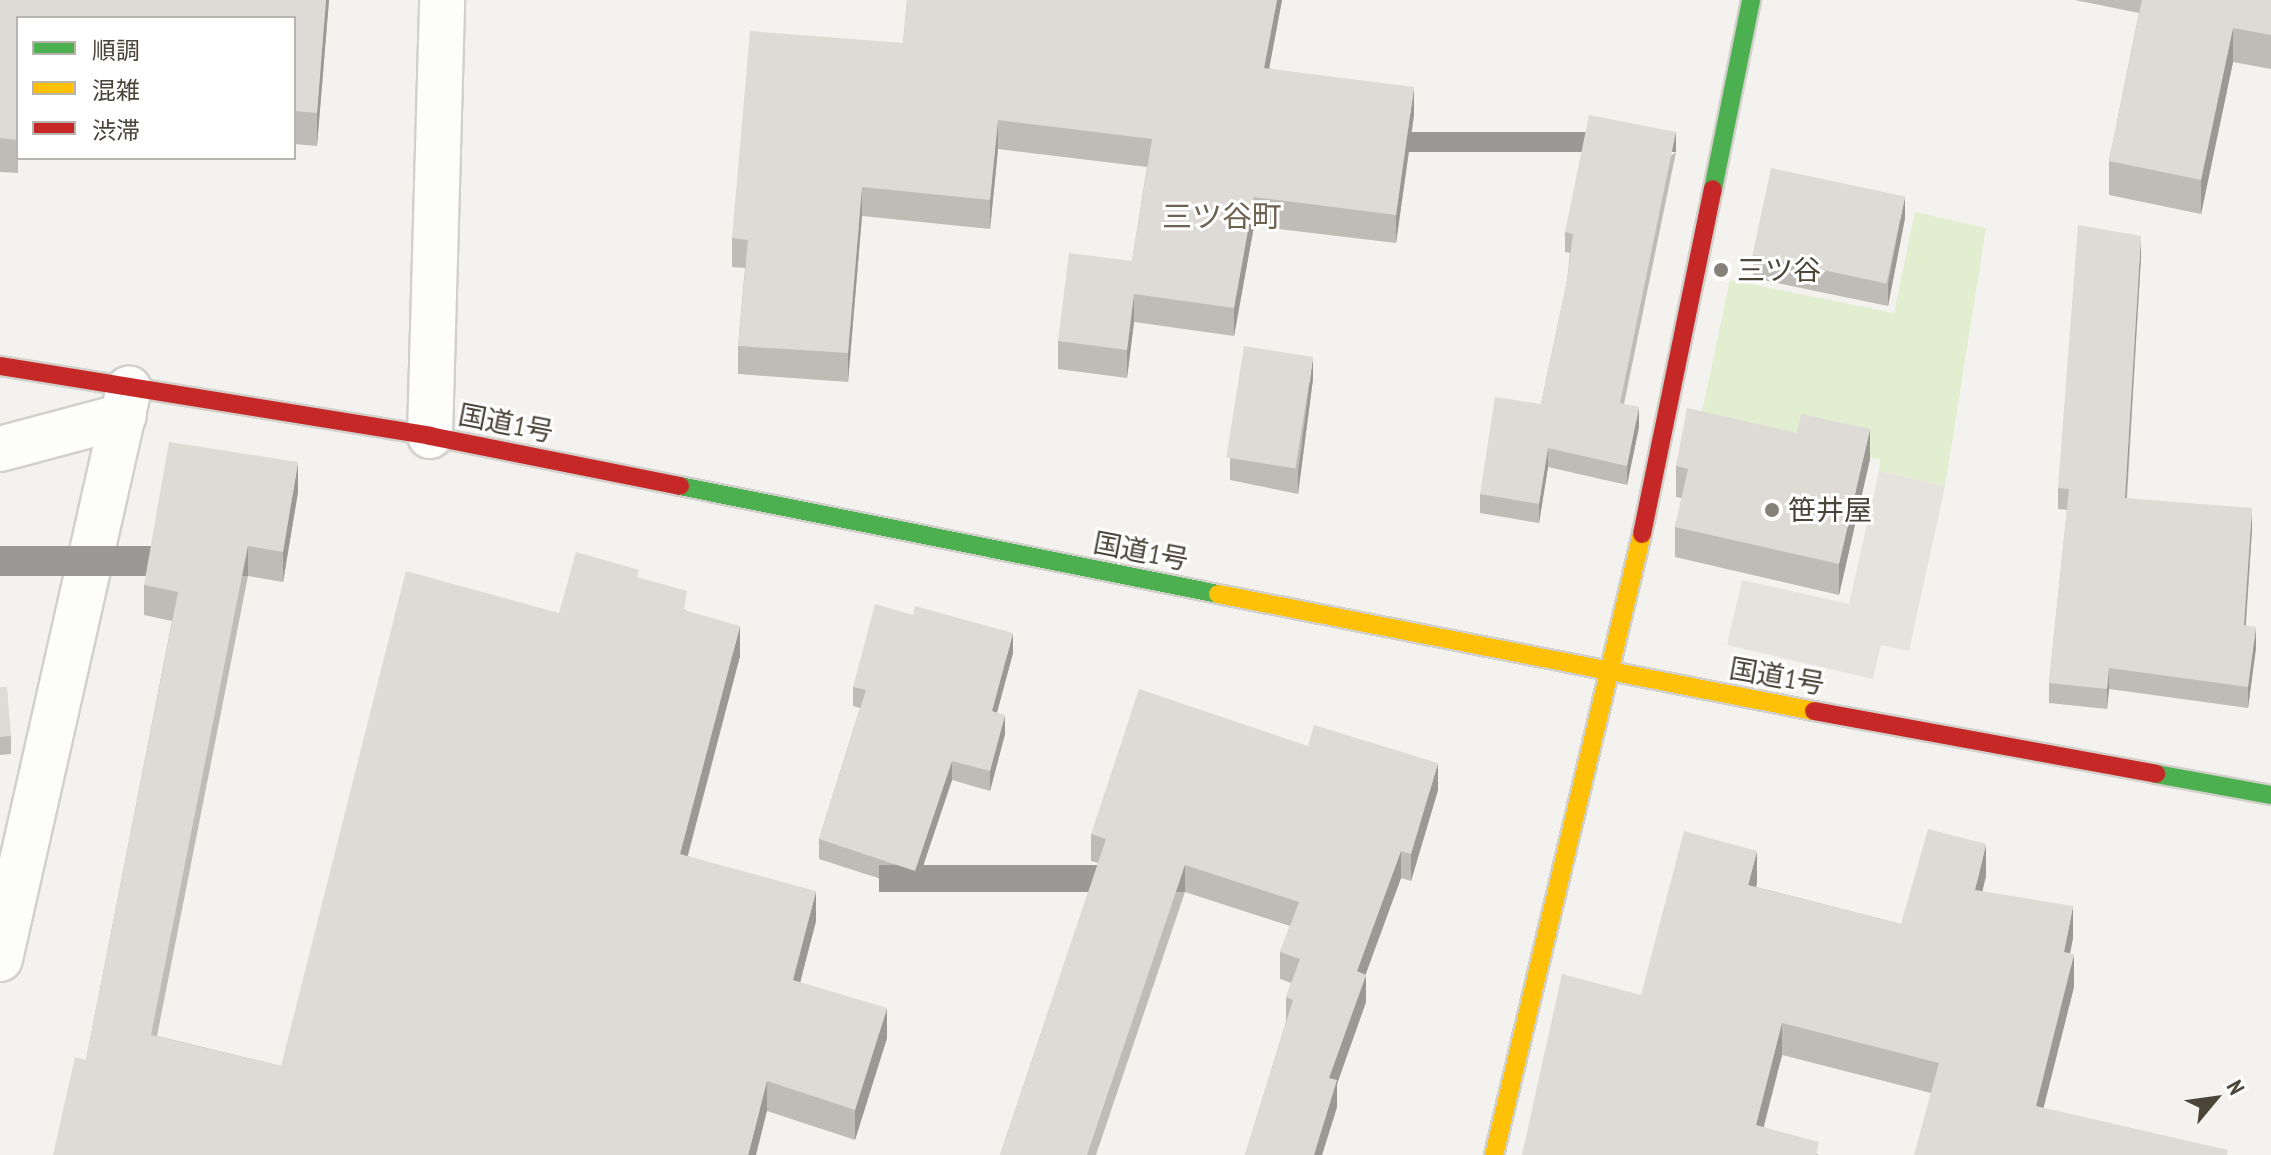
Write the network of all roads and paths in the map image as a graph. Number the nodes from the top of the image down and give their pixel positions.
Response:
1 (442, 0) edge
2 (1751, 0) edge
3 (0, 366) edge
4 (127, 402) junction
5 (430, 436) junction
6 (0, 449) edge
7 (1614, 674) junction
8 (2271, 795) edge
9 (0, 959) edge
10 (1494, 1155) edge

1 - 5 street
2 - 7 main road
3 - 4 main road, 国道1号
4 - 5 main road, 国道1号
4 - 6 street
4 - 9 street
5 - 7 main road, 国道1号
7 - 8 main road, 国道1号
7 - 10 main road

